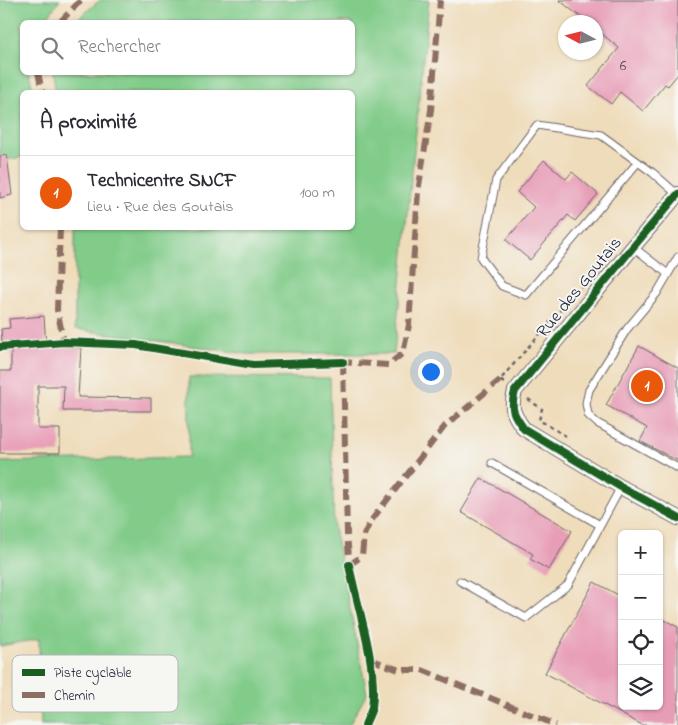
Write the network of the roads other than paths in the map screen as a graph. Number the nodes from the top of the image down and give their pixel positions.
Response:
1 (638, 162) junction
2 (678, 195) edge
3 (633, 247) junction
4 (678, 256) edge
5 (668, 274) junction
6 (492, 463) dead end
7 (678, 468) edge
8 (621, 487) junction
9 (678, 518) edge
10 (600, 525) junction
11 (460, 581) dead end

1 - 1 lane
1 - 2 lane
2 - 3 street, Rue des Goutais
3 - 5 lane
3 - 8 street, Rue des Goutais
4 - 5 lane
5 - 7 lane
6 - 10 lane
8 - 9 street
8 - 10 lane
10 - 11 lane

